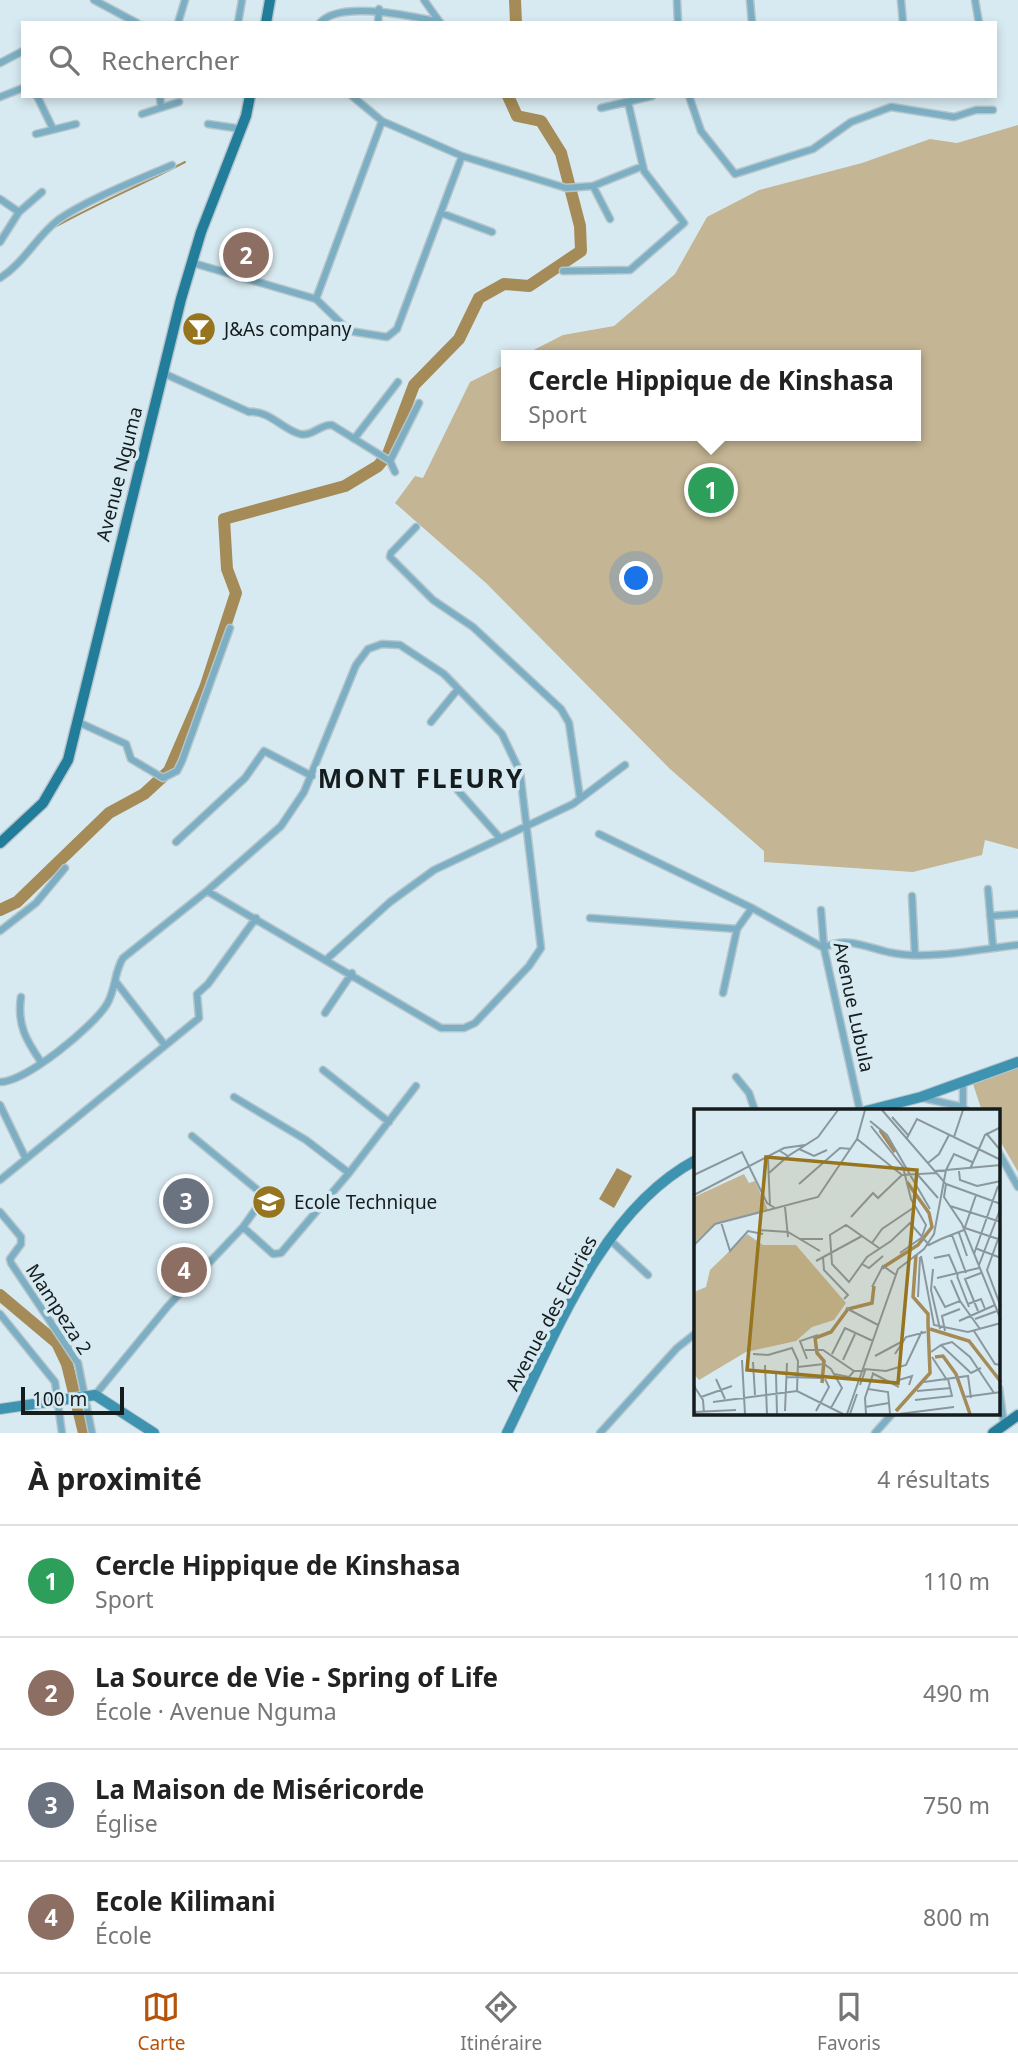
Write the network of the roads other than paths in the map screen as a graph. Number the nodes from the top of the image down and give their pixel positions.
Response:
1 (94, 0) edge
2 (185, 0) edge
3 (242, 0) edge
4 (270, 0) edge
5 (424, 0) edge
6 (677, 0) edge
7 (750, 0) edge
8 (901, 0) edge
9 (975, 0) edge
10 (379, 9) junction
11 (133, 21) edge
12 (179, 21) edge
13 (238, 21) edge
14 (266, 21) edge
15 (322, 21) edge
16 (378, 21) edge
17 (435, 21) edge
18 (439, 21) edge
19 (678, 21) edge
20 (752, 21) edge
21 (904, 21) edge
22 (979, 21) edge
23 (21, 52) edge
24 (0, 63) edge
25 (21, 89) edge
26 (1, 95) edge
27 (38, 98) edge
28 (160, 98) edge
29 (250, 98) edge
30 (354, 98) edge
31 (644, 98) edge
32 (690, 98) edge
33 (179, 102) dead end
34 (628, 102) junction
35 (161, 107) junction
36 (601, 108) dead end
37 (993, 110) dead end
38 (142, 114) dead end
39 (382, 121) junction
40 (76, 124) dead end
41 (208, 124) dead end
42 (242, 128) junction
43 (53, 129) junction
44 (36, 134) dead end
45 (462, 156) junction
46 (172, 165) dead end
47 (643, 166) junction
48 (593, 186) junction
49 (42, 192) dead end
50 (0, 199) edge
51 (19, 212) junction
52 (441, 213) junction
53 (610, 219) dead end
54 (492, 232) dead end
55 (0, 242) edge
56 (193, 263) junction
57 (563, 271) dead end
58 (0, 278) edge
59 (316, 299) junction
60 (163, 373) junction
61 (398, 382) dead end
62 (419, 403) dead end
63 (354, 439) junction
64 (388, 460) junction
65 (395, 472) dead end
66 (416, 527) dead end
67 (230, 628) dead end
68 (458, 688) junction
69 (78, 722) junction
70 (431, 722) dead end
71 (625, 765) dead end
72 (312, 776) junction
73 (454, 786) dead end
74 (580, 799) junction
75 (528, 824) junction
76 (599, 834) dead end
77 (500, 838) junction
78 (177, 842) dead end
79 (0, 843) edge
80 (65, 868) dead end
81 (988, 888) dead end
82 (207, 891) junction
83 (912, 896) dead end
84 (752, 908) junction
85 (821, 910) dead end
86 (1018, 914) edge
87 (990, 916) junction
88 (256, 918) junction
89 (590, 918) dead end
90 (737, 929) junction
91 (0, 931) edge
92 (1018, 945) edge
93 (993, 947) junction
94 (824, 948) junction
95 (915, 955) junction
96 (327, 959) junction
97 (352, 973) junction
98 (116, 982) junction
99 (723, 993) dead end
100 (21, 997) dead end
101 (325, 1013) dead end
102 (164, 1044) junction
103 (41, 1062) junction
104 (1018, 1062) edge
105 (323, 1070) dead end
106 (736, 1077) dead end
107 (0, 1082) edge
108 (963, 1082) junction
109 (416, 1086) dead end
110 (233, 1097) dead end
111 (921, 1097) junction
112 (0, 1105) edge
113 (753, 1109) edge
114 (860, 1109) edge
115 (874, 1109) edge
116 (961, 1109) edge
117 (964, 1109) edge
118 (389, 1122) junction
119 (192, 1136) dead end
120 (1000, 1155) edge
121 (25, 1157) junction
122 (694, 1161) edge
123 (349, 1173) junction
124 (0, 1180) edge
125 (1018, 1187) edge
126 (0, 1212) edge
127 (243, 1227) junction
128 (609, 1239) junction
129 (648, 1275) dead end
130 (0, 1314) edge
131 (694, 1335) edge
132 (86, 1395) junction
133 (1000, 1395) edge
134 (59, 1399) junction
135 (0, 1409) edge
136 (1018, 1415) edge
137 (890, 1416) edge
138 (1004, 1424) junction
139 (62, 1433) edge
140 (92, 1433) edge
141 (154, 1433) edge
142 (508, 1433) edge
143 (600, 1433) edge
144 (875, 1433) edge
145 (993, 1433) edge

1 - 11 street
2 - 12 street
3 - 13 street
4 - 14 main road
5 - 18 street
6 - 19 street
7 - 20 street
8 - 21 street
9 - 22 street
10 - 15 street
10 - 16 street
10 - 17 street
23 - 24 street
25 - 26 street
27 - 43 street
28 - 35 street
29 - 42 main road, Avenue Nguma
30 - 39 street
31 - 34 street
32 - 37 street
33 - 35 street
34 - 36 street
34 - 47 street
35 - 38 street
39 - 45 street
39 - 59 street
40 - 43 street
41 - 42 street
42 - 56 main road, Avenue Nguma
43 - 44 street
45 - 48 street
45 - 52 street
46 - 58 street
47 - 48 street
47 - 57 street
48 - 53 street
49 - 51 street
50 - 51 street
51 - 55 street
52 - 54 street
52 - 59 street
56 - 59 street
56 - 60 main road, Avenue Nguma
60 - 63 street
60 - 69 main road, Avenue Nguma
61 - 63 street
62 - 64 street
63 - 64 street
64 - 65 street
66 - 74 street
67 - 69 street
68 - 70 street
68 - 72 street
68 - 75 street
69 - 79 main road, Avenue Nguma
71 - 74 street
72 - 78 street
72 - 82 street
73 - 77 street
74 - 75 street
75 - 77 street
75 - 97 street
76 - 84 street
77 - 96 street
80 - 91 street
81 - 87 street
82 - 88 street
82 - 98 street
83 - 95 street
84 - 90 street
84 - 94 street
85 - 94 street, Avenue Lubula
86 - 87 street
87 - 93 street
88 - 96 street
88 - 102 street
89 - 90 street
90 - 99 street
92 - 93 street
93 - 95 street
94 - 95 street
94 - 114 street, Avenue Lubula
96 - 97 street
97 - 101 street
98 - 102 street
98 - 103 street
100 - 103 street
102 - 121 street
103 - 107 street
104 - 108 street
105 - 118 street
106 - 113 street
108 - 111 street
108 - 117 street
109 - 118 street
110 - 123 street
111 - 115 street
111 - 116 street
112 - 121 street
118 - 123 street
119 - 127 street
120 - 125 street
121 - 124 street
122 - 128 street, Avenue des Ecuries
123 - 127 street
126 - 132 street, Mampeza 2
127 - 132 street
128 - 129 street
128 - 142 street, Avenue des Ecuries
130 - 134 street
131 - 143 street
132 - 134 street
132 - 140 street, Mampeza 2
132 - 141 street
133 - 138 street
134 - 135 street
134 - 139 street
136 - 138 main road
137 - 144 street
138 - 145 main road

